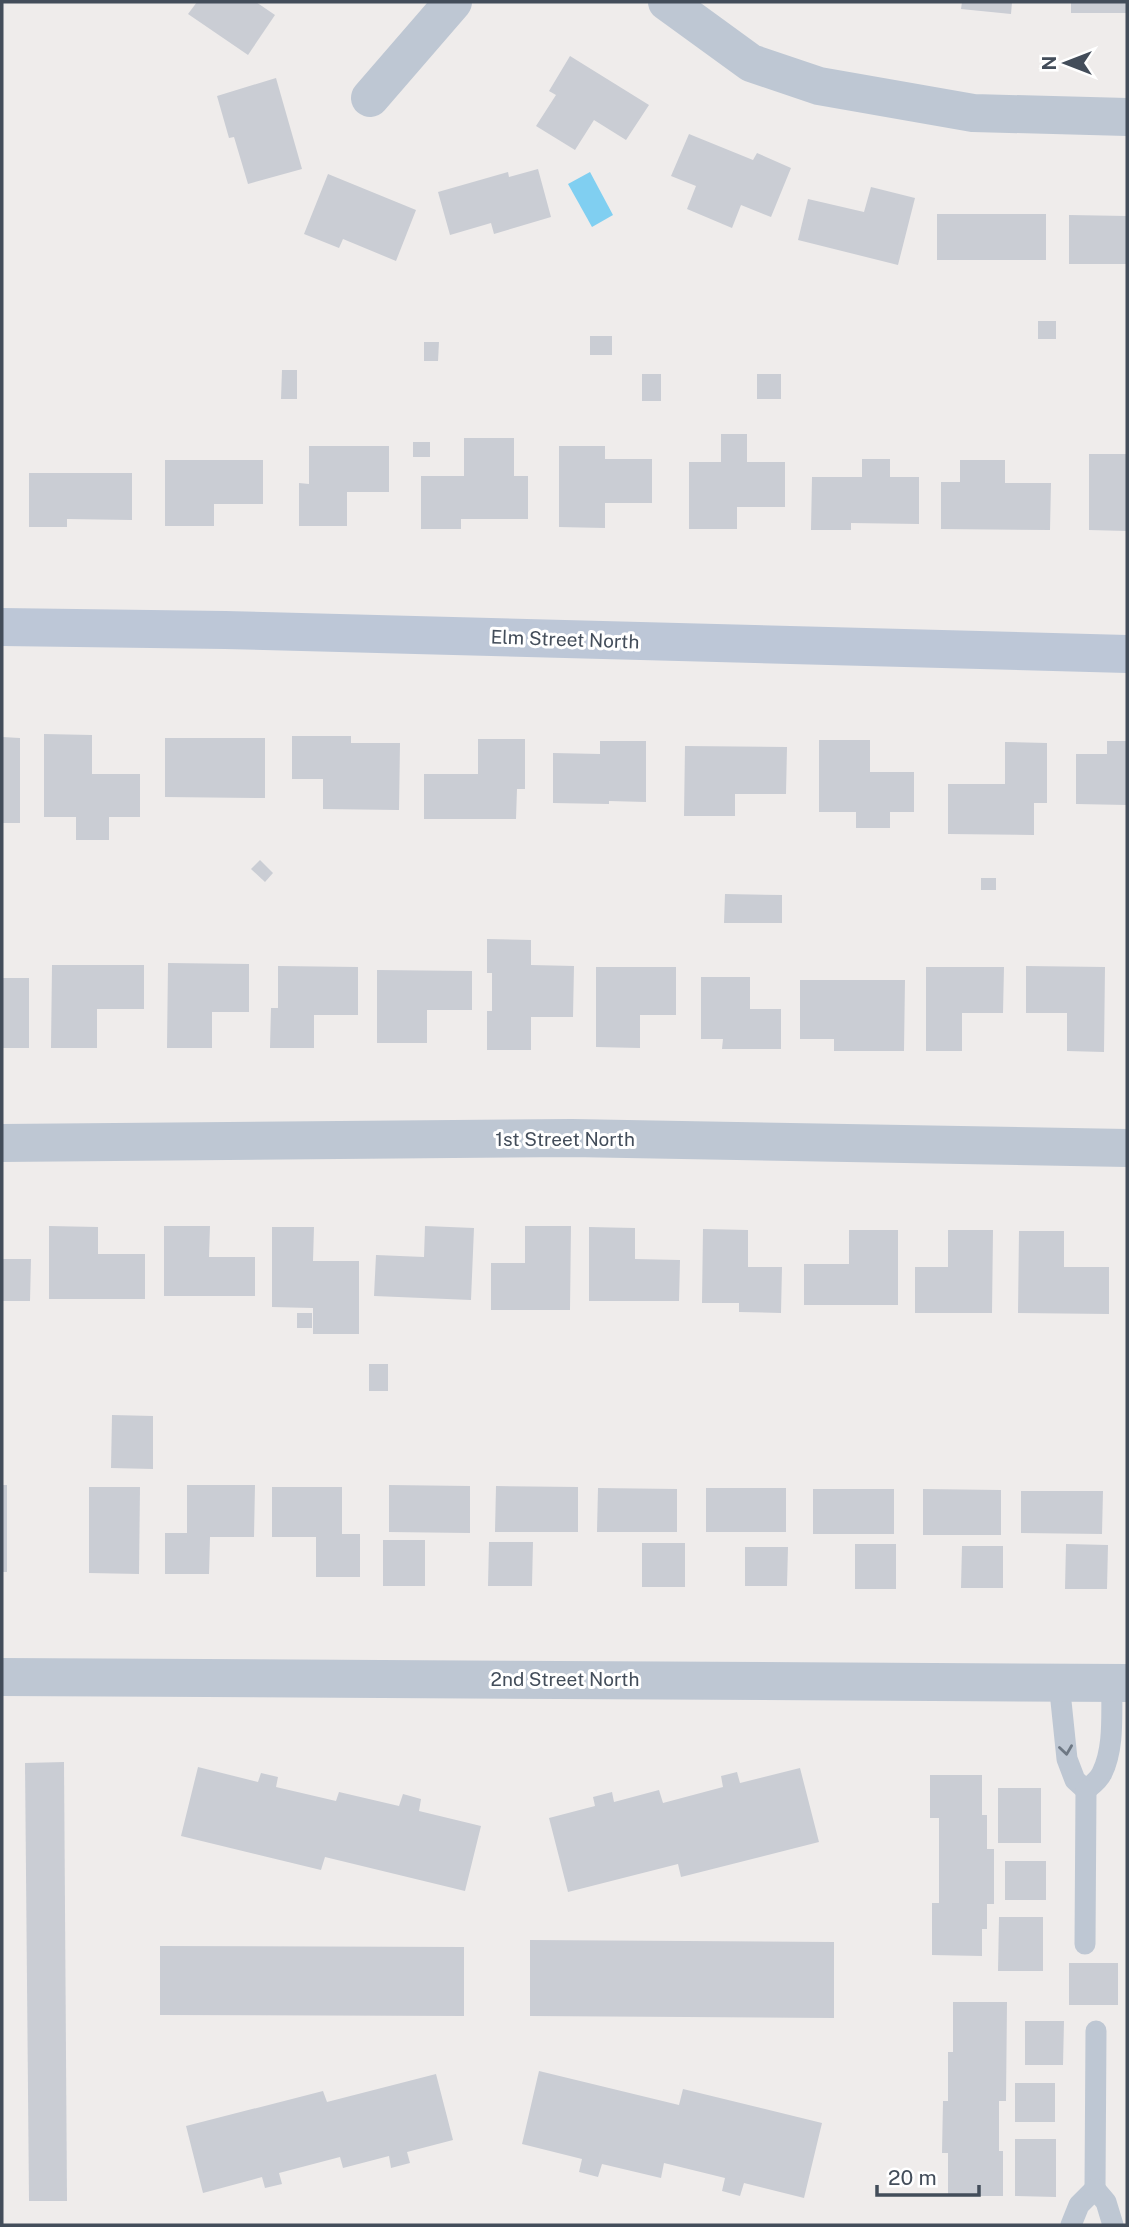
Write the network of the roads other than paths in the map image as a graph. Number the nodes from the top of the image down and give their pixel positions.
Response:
1 (453, 2) edge
2 (667, 2) edge
3 (370, 98) dead end
4 (1127, 117) edge
5 (2, 627) edge
6 (1127, 654) edge
7 (2, 1143) edge
8 (1127, 1148) edge
9 (2, 1677) edge
10 (1059, 1682) junction
11 (1120, 1683) edge
12 (1086, 1790) junction
13 (1085, 1944) dead end
14 (1096, 2031) dead end
15 (1095, 2189) junction
16 (1071, 2225) edge
17 (1113, 2225) edge

1 - 3 street
2 - 4 street
5 - 6 street, Elm Street North
7 - 8 street, 1st Street North
9 - 10 street, 2nd Street North
10 - 11 street, 2nd Street North
10 -> 12 lane
11 - 12 lane
12 - 13 lane
14 - 15 lane
15 - 16 lane
15 - 17 lane

